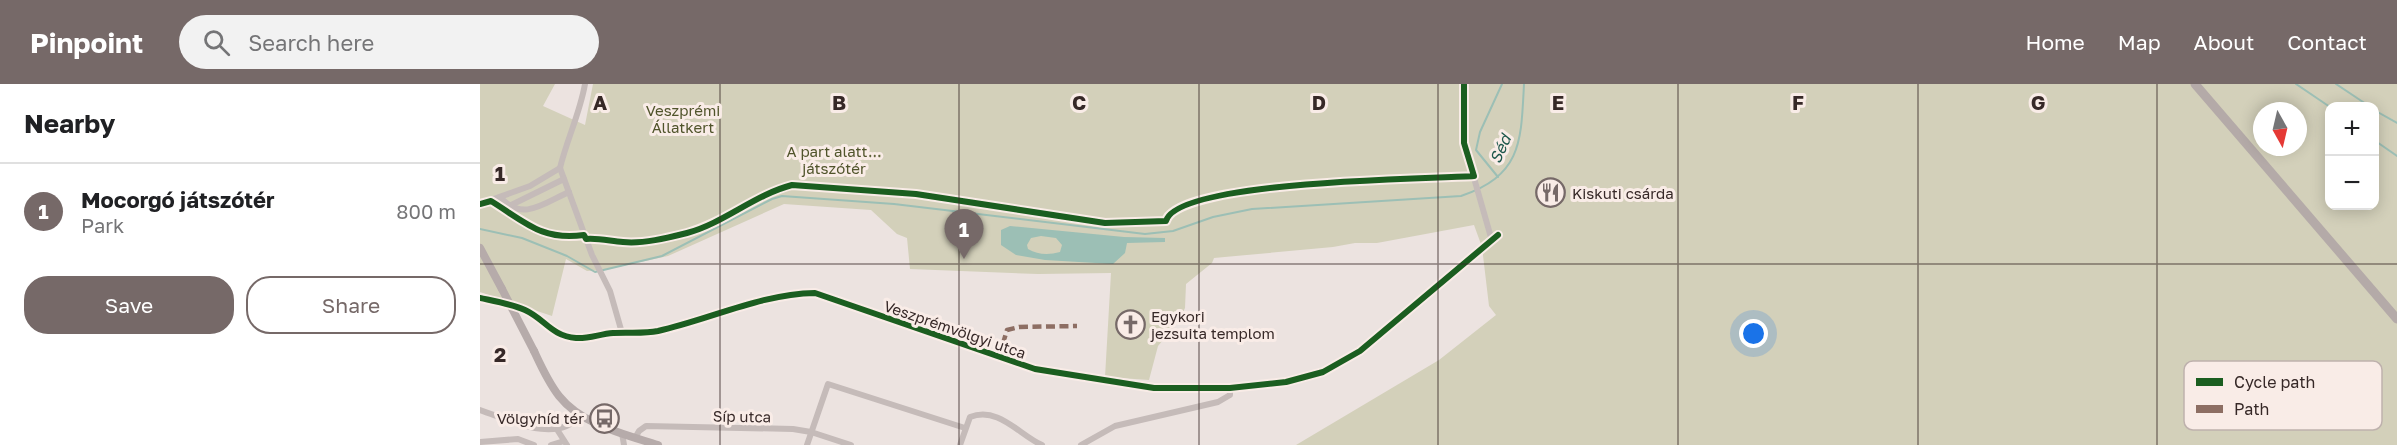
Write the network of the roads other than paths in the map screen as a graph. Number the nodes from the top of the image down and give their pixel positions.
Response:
1 (585, 84) edge
2 (1464, 84) edge
3 (2195, 84) edge
4 (560, 168) junction
5 (564, 179) junction
6 (569, 192) junction
7 (501, 198) junction
8 (480, 204) edge
9 (508, 206) junction
10 (1498, 235) dead end
11 (586, 239) junction
12 (642, 241) dead end
13 (1492, 241) junction
14 (480, 248) edge
15 (480, 298) edge
16 (2397, 319) edge
17 (622, 333) junction
18 (1230, 388) junction
19 (480, 410) edge
20 (581, 416) junction
21 (965, 428) junction
22 (558, 431) junction
23 (811, 432) junction
24 (622, 433) junction
25 (635, 438) junction
26 (484, 443) edge
27 (565, 443) edge
28 (534, 445) edge
29 (551, 445) edge
30 (624, 445) edge
31 (658, 445) edge
32 (807, 445) edge
33 (851, 445) edge
34 (960, 445) edge
35 (1042, 445) edge
36 (1081, 445) edge

1 - 4 street
2 - 13 street
3 - 16 main road
4 - 5 street
4 - 7 street
5 - 6 street
5 - 9 street
6 - 9 street
6 - 11 street
7 - 8 street
7 - 9 street
10 - 13 street, Veszprémvölgyi utca
11 - 12 street
11 - 17 street
13 - 18 street, Veszprémvölgyi utca
14 - 20 main road, bridge
15 - 17 street, Veszprémvölgyi utca
17 - 18 street, Veszprémvölgyi utca
18 - 36 street
19 - 22 street
20 - 22 street
20 - 24 main road
21 - 23 street
21 - 34 street
21 - 35 street
22 - 27 street
23 - 25 street, Síp utca
23 - 32 street
23 - 33 street, Síp utca
24 - 25 main road
24 - 30 street
25 - 31 main road
26 - 28 street
27 - 29 street

